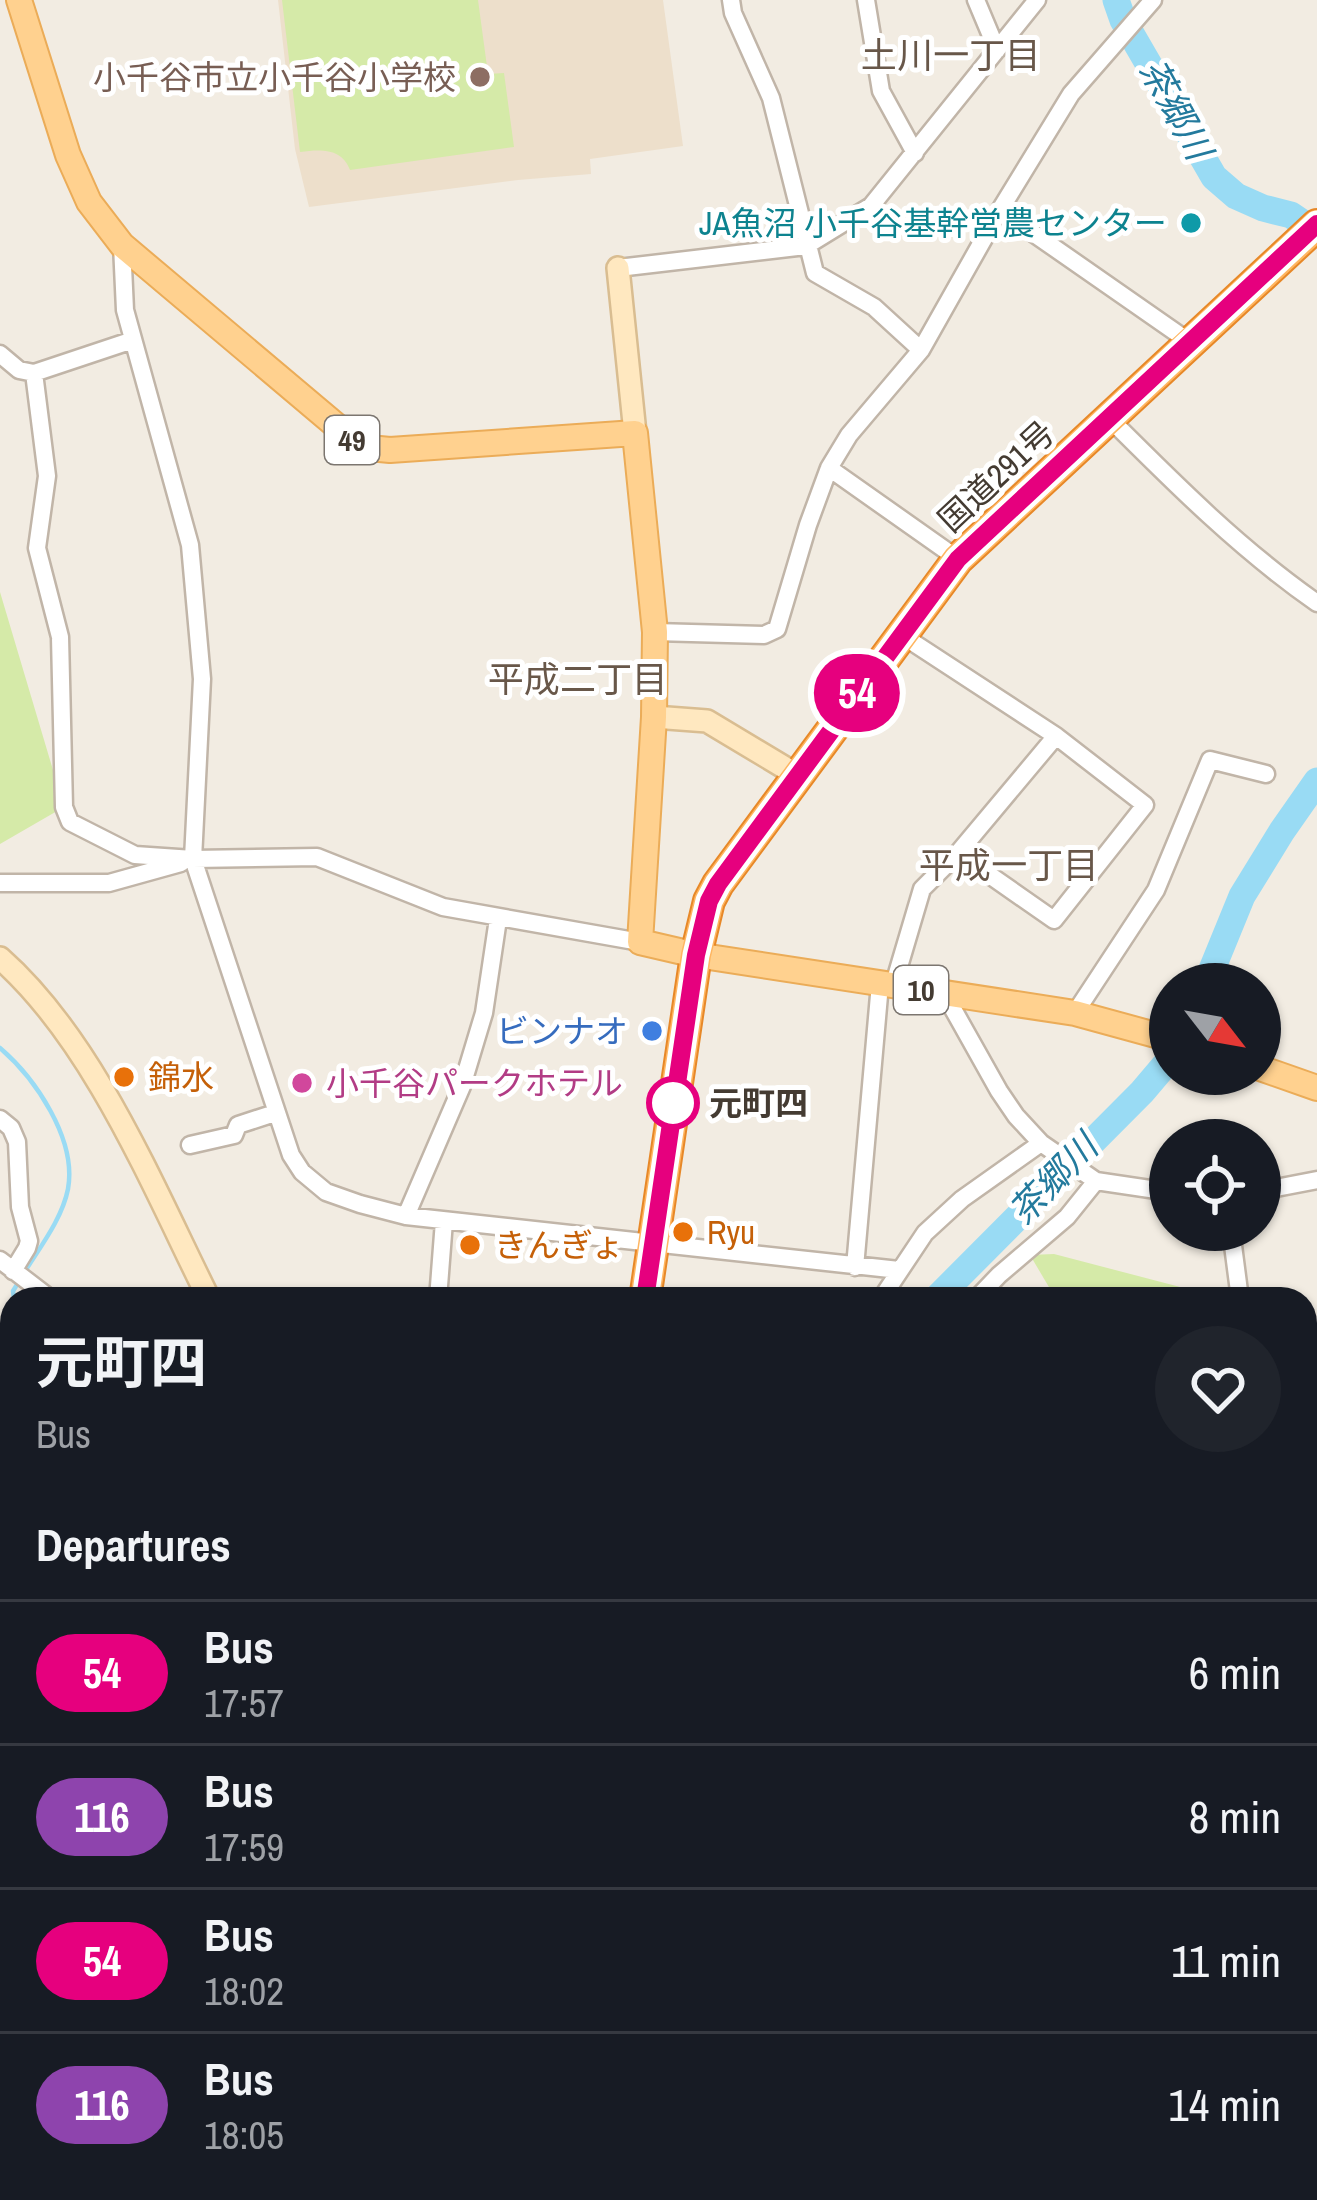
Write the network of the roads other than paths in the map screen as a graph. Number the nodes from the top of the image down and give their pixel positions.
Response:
1 (19, 0) edge
2 (730, 0) edge
3 (866, 0) edge
4 (976, 0) edge
5 (1037, 0) edge
6 (1148, 6) edge
7 (997, 50) junction
8 (915, 153) junction
9 (1000, 210) junction
10 (1308, 233) edge
11 (122, 245) junction
12 (806, 246) junction
13 (618, 268) joint
14 (133, 340) junction
15 (1191, 343) junction
16 (921, 350) junction
17 (0, 354) edge
18 (34, 373) junction
19 (1110, 419) junction
20 (634, 434) junction
21 (829, 468) junction
22 (958, 559) junction
23 (1317, 603) edge
24 (655, 632) junction
25 (900, 634) junction
26 (654, 717) junction
27 (1056, 736) junction
28 (1267, 774) dead end
29 (796, 775) junction
30 (958, 853) junction
31 (193, 860) junction
32 (0, 884) edge
33 (498, 919) junction
34 (640, 942) junction
35 (696, 955) junction
36 (0, 958) edge
37 (886, 986) junction
38 (951, 993) junction
39 (1075, 1012) junction
40 (1149, 1033) edge
41 (1281, 1075) edge
42 (1317, 1088) edge
43 (275, 1112) junction
44 (0, 1119) edge
45 (1041, 1143) junction
46 (190, 1144) dead end
47 (1094, 1179) junction
48 (1317, 1180) edge
49 (1281, 1187) edge
50 (1149, 1188) edge
51 (406, 1216) junction
52 (444, 1220) junction
53 (652, 1244) junction
54 (1234, 1251) edge
55 (855, 1267) junction
56 (898, 1270) junction
57 (14, 1271) edge
58 (203, 1287) edge
59 (439, 1287) edge
60 (647, 1287) edge
61 (888, 1287) edge
62 (988, 1287) edge
63 (1239, 1287) edge

1 - 11 main road, 49
2 - 12 street
3 - 8 street
4 - 7 street
5 - 7 street
6 - 9 street
7 - 8 street
8 - 12 street
9 - 15 street
9 - 16 street
10 - 15 highway, 国道291号
11 - 14 street
11 - 20 main road, 49
12 - 13 street
12 - 16 street
13 - 20 street
14 - 18 street
14 - 31 street
15 - 19 highway, 国道291号
16 - 21 street
17 - 18 street
18 - 31 street
19 - 22 highway, 国道291号
19 - 23 street
20 - 24 main road
21 - 22 street
21 - 24 street
22 - 25 highway, 国道291号
24 - 26 main road
25 - 27 street
25 - 29 highway, 国道291号
26 - 29 street
26 - 34 main road
27 - 30 street
27 - 30 street
28 - 39 street
29 - 35 highway, 国道291号
30 - 37 street
31 - 32 street
31 - 33 street
31 - 43 street
33 - 34 street
33 - 51 street
34 - 35 main road
35 - 37 main road, 10
35 - 53 highway, 国道291号
36 - 58 street
37 - 38 main road, 10
37 - 55 street
38 - 39 main road, 10
38 - 45 street
39 - 40 main road, 10
41 - 42 main road
43 - 46 street
43 - 51 street
44 - 57 street
45 - 47 street
45 - 56 street
47 - 50 street
47 - 62 street
48 - 49 street
51 - 52 street
52 - 53 street
52 - 59 street
53 - 55 street
53 - 60 highway, 国道291号
54 - 63 street
55 - 56 street
56 - 61 street

